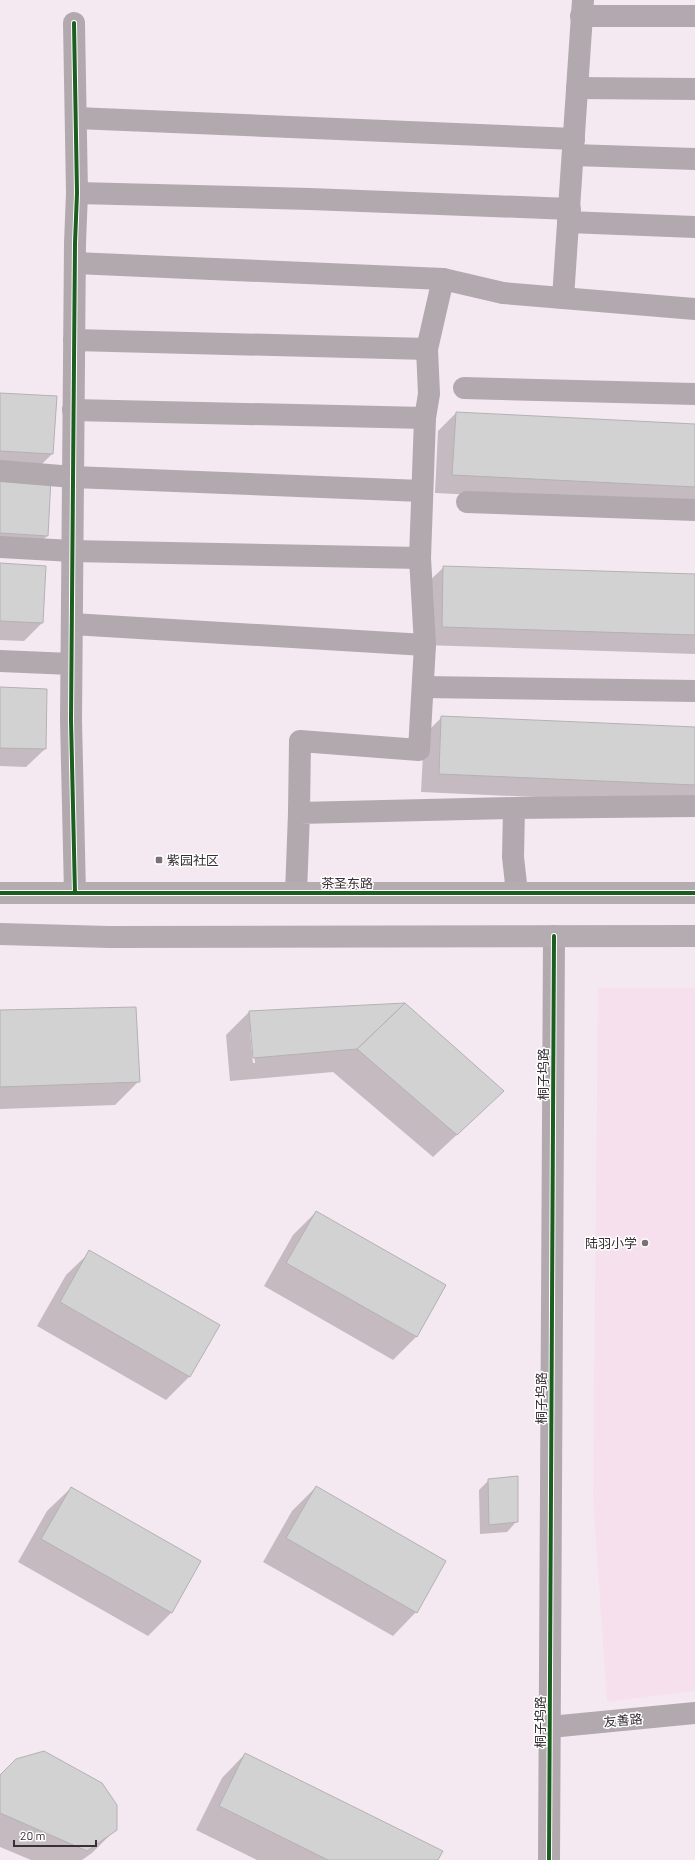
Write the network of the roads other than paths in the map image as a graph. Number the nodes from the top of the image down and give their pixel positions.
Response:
1 (582, 8) edge
2 (649, 8) edge
3 (695, 16) edge
4 (74, 23) dead end
5 (577, 88) junction
6 (695, 89) edge
7 (76, 118) junction
8 (574, 147) junction
9 (695, 159) edge
10 (77, 193) junction
11 (569, 216) junction
12 (695, 227) edge
13 (75, 263) junction
14 (443, 279) junction
15 (563, 298) junction
16 (695, 309) edge
17 (74, 340) junction
18 (427, 349) junction
19 (464, 388) dead end
20 (695, 394) edge
21 (73, 410) junction
22 (424, 418) junction
23 (0, 471) edge
24 (73, 477) junction
25 (421, 491) junction
26 (467, 502) dead end
27 (695, 510) edge
28 (0, 547) edge
29 (72, 550) junction
30 (420, 558) junction
31 (72, 624) junction
32 (425, 645) junction
33 (0, 661) edge
34 (71, 664) junction
35 (423, 687) junction
36 (695, 692) edge
37 (695, 806) edge
38 (514, 808) junction
39 (299, 813) junction
40 (0, 893) edge
41 (75, 893) junction
42 (296, 893) junction
43 (517, 893) junction
44 (695, 893) edge
45 (0, 934) edge
46 (554, 936) junction
47 (695, 936) edge
48 (695, 1713) edge
49 (550, 1727) junction
50 (549, 1860) edge

1 - 2 street
1 - 5 street
2 - 3 street
4 - 7 street
5 - 6 street
5 - 8 street
7 - 8 street
7 - 10 street
8 - 9 street
8 - 11 street
10 - 11 street
10 - 13 street
11 - 12 street
11 - 15 street
13 - 14 street
13 - 17 street
14 - 15 street
14 - 18 street
15 - 16 street
17 - 18 street
17 - 21 street
18 - 22 street
19 - 20 street
21 - 22 street
21 - 24 street
22 - 25 street
23 - 24 street
24 - 25 street
24 - 29 street
25 - 30 street
26 - 27 street
28 - 29 street
29 - 30 street
29 - 31 street
30 - 32 street
31 - 32 street
31 - 34 street
32 - 35 street
33 - 34 street
34 - 41 street
35 - 36 street
35 - 39 street
37 - 38 street
38 - 39 street
38 - 43 street
39 - 42 street
40 - 41 main road, 茶圣东路
41 - 42 main road, 茶圣东路
42 - 43 main road, 茶圣东路
43 - 44 main road, 茶圣东路
45 - 46 main road
46 - 47 main road
46 - 49 street, 桐子坞路
48 - 49 street, 友善路
49 - 50 street, 桐子坞路

